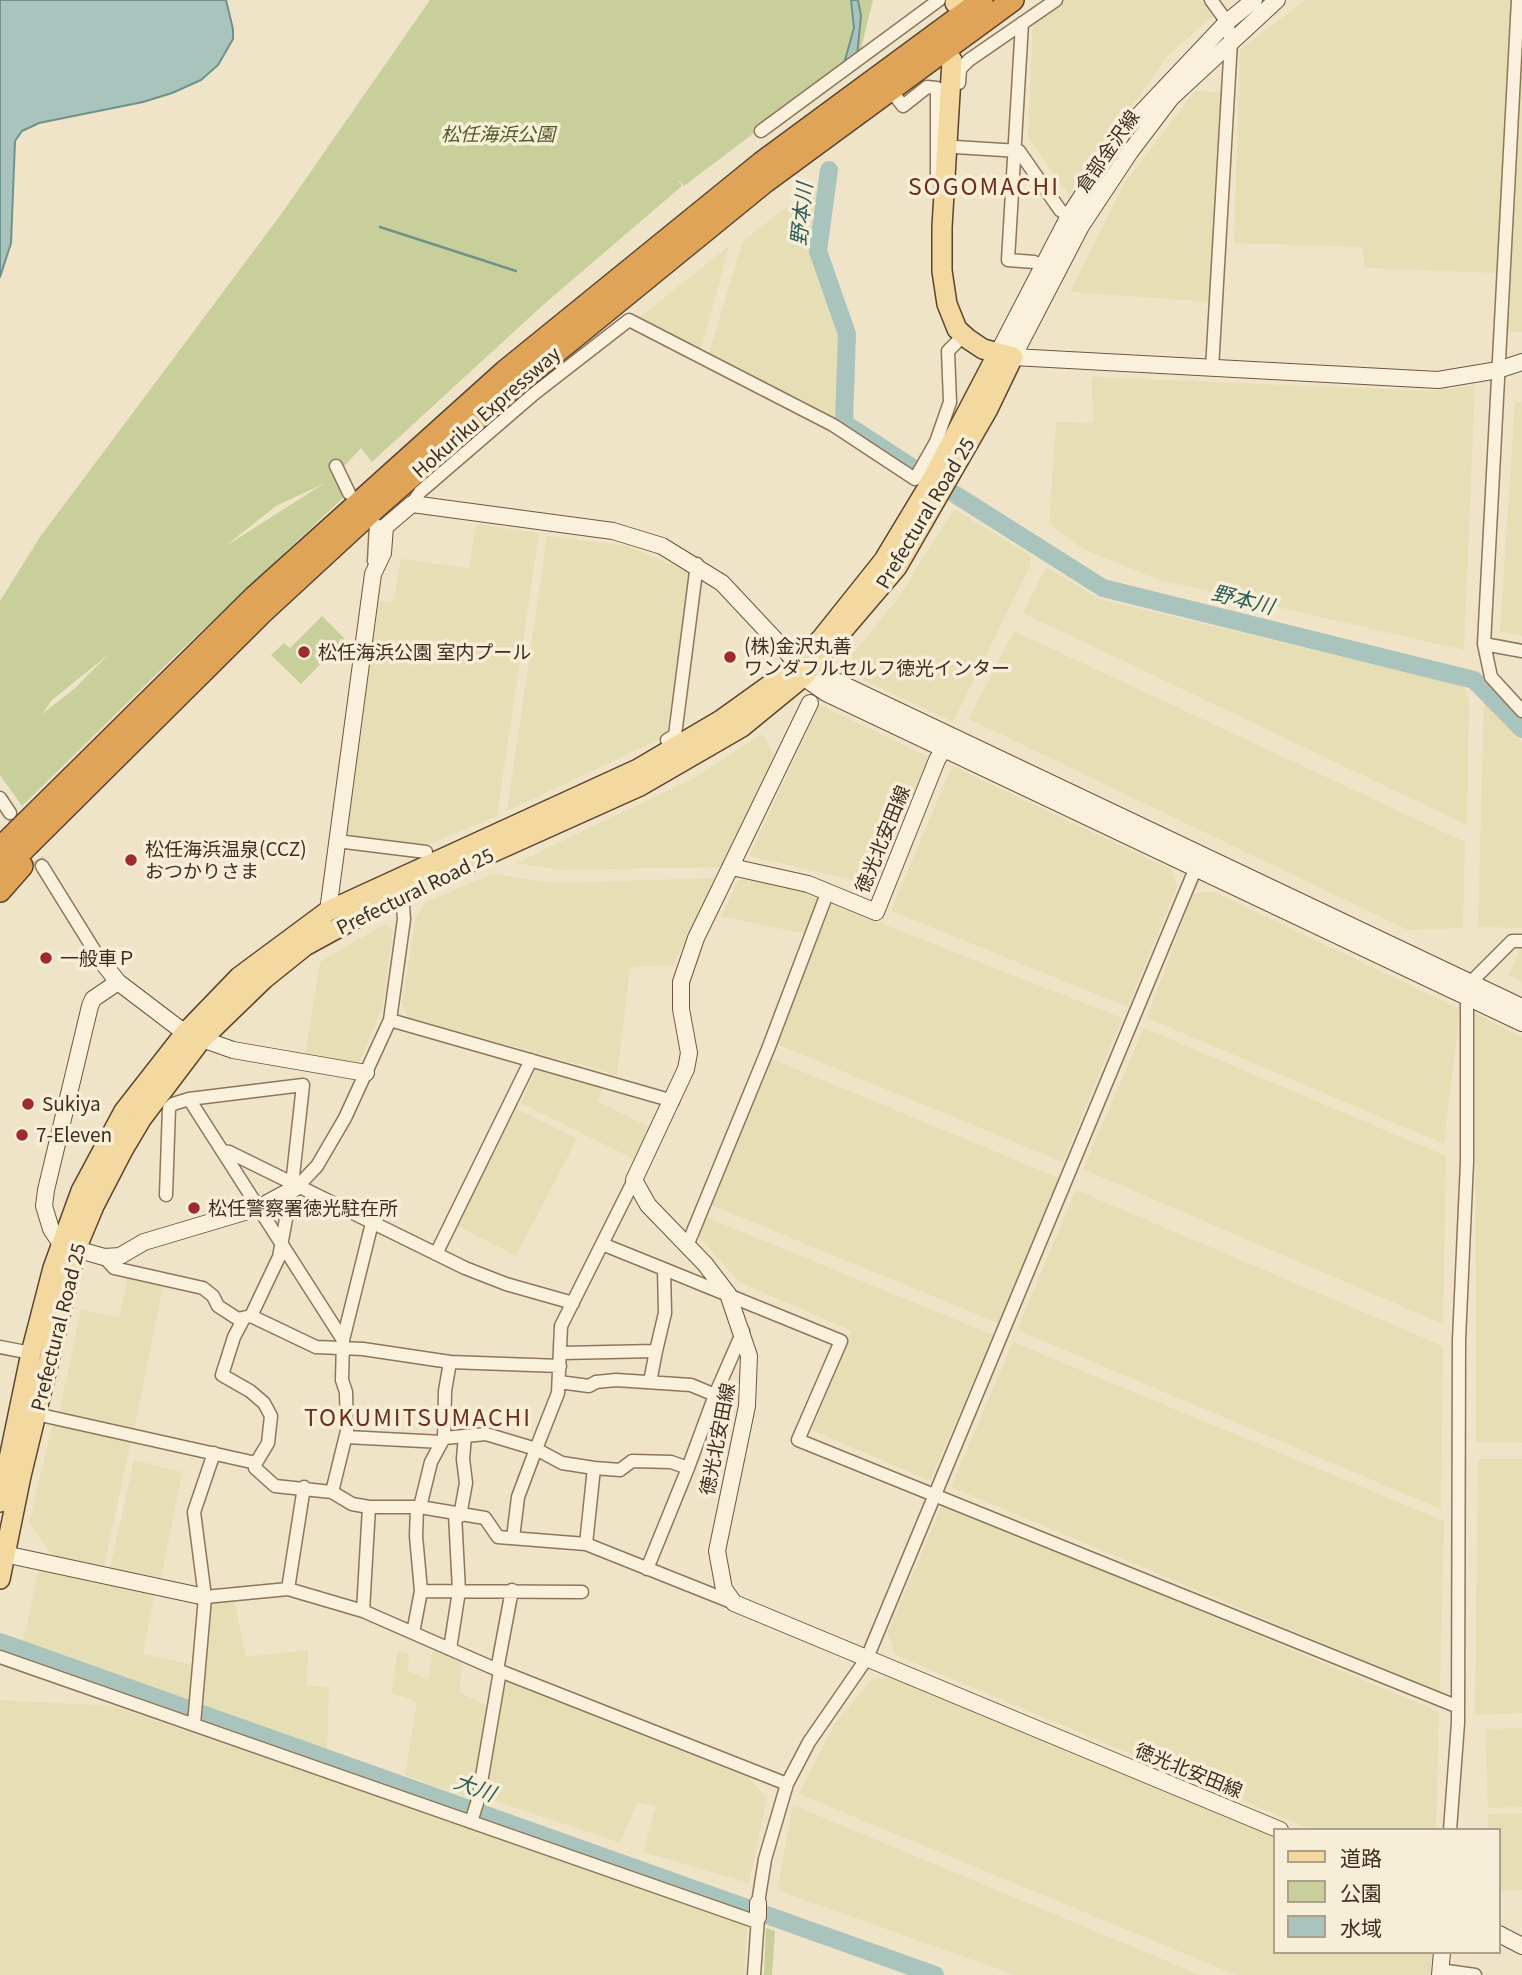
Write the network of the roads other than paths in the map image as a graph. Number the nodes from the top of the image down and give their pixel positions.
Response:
1 (982, 0) edge
2 (1013, 0) edge
3 (1056, 0) edge
4 (1211, 0) edge
5 (1254, 0) edge
6 (1277, 0) edge
7 (1518, 0) edge
8 (950, 1) edge
9 (1227, 22) junction
10 (1022, 23) junction
11 (1231, 41) junction
12 (866, 55) junction
13 (952, 60) dead end
14 (874, 66) dead end
15 (896, 97) dead end
16 (761, 131) dead end
17 (956, 147) junction
18 (1014, 150) junction
19 (945, 181) junction
20 (1069, 216) junction
21 (1043, 266) junction
22 (964, 335) junction
23 (1005, 355) junction
24 (1522, 362) edge
25 (1212, 369) junction
26 (1498, 370) junction
27 (336, 466) dead end
28 (349, 494) dead end
29 (412, 504) junction
30 (376, 525) dead end
31 (380, 562) junction
32 (697, 564) junction
33 (1484, 644) junction
34 (1522, 651) edge
35 (803, 669) junction
36 (810, 703) dead end
37 (1522, 711) edge
38 (138, 722) junction
39 (667, 740) dead end
40 (947, 742) junction
41 (0, 798) edge
42 (10, 813) tunnel mouth
43 (0, 840) edge
44 (337, 841) junction
45 (0, 848) edge
46 (426, 852) dead end
47 (1203, 854) junction
48 (42, 866) tunnel mouth
49 (732, 867) junction
50 (1195, 869) junction
51 (0, 873) edge
52 (0, 891) edge
53 (828, 891) junction
54 (402, 893) junction
55 (328, 911) junction
56 (1522, 941) edge
57 (99, 958) joint
58 (118, 982) junction
59 (1469, 989) junction
60 (1522, 1007) edge
61 (390, 1020) junction
62 (1522, 1023) edge
63 (193, 1037) junction
64 (531, 1060) junction
65 (305, 1064) junction
66 (366, 1073) junction
67 (303, 1085) junction
68 (189, 1099) junction
69 (673, 1101) junction
70 (222, 1152) junction
71 (634, 1180) junction
72 (291, 1189) junction
73 (166, 1195) dead end
74 (258, 1208) junction
75 (372, 1223) junction
76 (602, 1244) junction
77 (687, 1245) junction
78 (69, 1246) junction
79 (282, 1246) junction
80 (436, 1254) junction
81 (104, 1256) junction
82 (664, 1269) junction
83 (728, 1294) junction
84 (573, 1303) junction
85 (248, 1317) junction
86 (743, 1331) junction
87 (343, 1344) junction
88 (0, 1347) edge
89 (656, 1350) junction
90 (31, 1353) junction
91 (560, 1360) junction
92 (450, 1362) junction
93 (559, 1382) junction
94 (650, 1382) junction
95 (715, 1395) junction
96 (36, 1414) junction
97 (465, 1436) junction
98 (346, 1437) junction
99 (443, 1440) junction
100 (536, 1449) junction
101 (214, 1453) junction
102 (256, 1464) junction
103 (594, 1468) junction
104 (688, 1468) junction
105 (304, 1487) junction
106 (332, 1492) junction
107 (935, 1498) junction
108 (0, 1502) edge
109 (369, 1507) junction
110 (418, 1507) junction
111 (457, 1515) junction
112 (513, 1538) junction
113 (586, 1544) junction
114 (3, 1553) edge
115 (647, 1569) junction
116 (0, 1579) edge
117 (288, 1589) junction
118 (512, 1590) junction
119 (421, 1591) junction
120 (459, 1591) junction
121 (582, 1592) dead end
122 (205, 1597) junction
123 (734, 1603) junction
124 (363, 1611) junction
125 (413, 1633) junction
126 (450, 1649) junction
127 (0, 1657) edge
128 (867, 1658) junction
129 (499, 1670) junction
130 (1456, 1706) junction
131 (194, 1722) junction
132 (787, 1784) junction
133 (473, 1813) junction
134 (1275, 1828) edge
135 (1450, 1828) edge
136 (758, 1914) junction
137 (1501, 1935) edge
138 (1522, 1946) edge
139 (1442, 1954) edge
140 (1440, 1972) edge
141 (754, 1975) edge
142 (1475, 1975) edge

1 - 38 highway, Hokuriku Expressway
2 - 38 highway, Hokuriku Expressway
3 - 10 street
4 - 9 street
5 - 9 street, 倉部金沢線
6 - 11 street, 倉部金沢線
7 - 26 street
8 - 12 street
9 - 11 street
9 - 20 street, 倉部金沢線
10 - 17 street
10 - 18 street
11 - 23 street, 倉部金沢線
11 - 25 street
12 - 14 street
12 - 16 street
13 - 19 main road
15 - 19 street
17 - 18 street
17 - 19 street
18 - 20 street
18 - 21 street
19 - 22 main road
20 - 21 street, 倉部金沢線
21 - 23 street, 倉部金沢線
22 - 23 main road
22 - 29 street
23 - 25 street
23 - 35 main road, Prefectural Road 25
24 - 26 street
25 - 26 street
26 - 33 street
27 - 28 street
29 - 31 street
29 - 32 street
30 - 31 street
31 - 44 street
32 - 35 street
32 - 39 street
33 - 34 street
33 - 37 street
35 - 40 street
35 - 54 main road, Prefectural Road 25
35 - 55 main road, Prefectural Road 25
36 - 49 street
38 - 43 highway
38 - 45 highway, Hokuriku Expressway
38 - 51 highway, Hokuriku Expressway
38 - 52 highway
40 - 47 street
40 - 50 street
40 - 53 street, 徳光北安田線
41 - 42 street
44 - 46 street
44 - 55 street
47 - 50 street
47 - 59 street
48 - 57 street
49 - 53 street, 徳光北安田線
49 - 69 street
50 - 59 street
50 - 107 street
53 - 77 street
54 - 61 street
54 - 63 main road, Prefectural Road 25
55 - 63 main road, Prefectural Road 25
56 - 59 street
57 - 58 street
58 - 63 street
58 - 78 street
59 - 60 street
59 - 62 street
59 - 130 street
61 - 64 street
61 - 66 street
63 - 65 street
63 - 78 main road, Prefectural Road 25
64 - 69 street
64 - 80 street
65 - 66 street
65 - 67 street
66 - 72 street
67 - 68 street
67 - 72 street
68 - 70 street
68 - 73 street
69 - 71 street
70 - 72 street
70 - 74 street
71 - 76 street
71 - 77 street, 徳光北安田線
72 - 74 street
72 - 75 street
72 - 79 street
74 - 79 street
74 - 81 street
75 - 80 street
75 - 87 street
76 - 82 street
76 - 84 street
77 - 83 street, 徳光北安田線
78 - 81 street
78 - 90 main road, Prefectural Road 25
78 - 96 main road, Prefectural Road 25
79 - 85 street
79 - 87 street
80 - 84 street
81 - 85 street
82 - 83 street
82 - 89 street
83 - 86 street, 徳光北安田線
83 - 107 street
84 - 91 street
85 - 87 street
85 - 102 street
86 - 95 street
86 - 123 street, 徳光北安田線
87 - 92 street
87 - 98 street
88 - 90 street
89 - 91 street
89 - 94 street
90 - 108 main road, Prefectural Road 25
91 - 92 street
91 - 93 street
92 - 99 street
93 - 94 street
93 - 100 street
94 - 95 street
95 - 104 street
96 - 101 street
96 - 114 main road, Prefectural Road 25
97 - 99 street
97 - 100 street
97 - 111 street
98 - 99 street
98 - 106 street
99 - 110 street
100 - 103 street
100 - 112 street
101 - 102 street
101 - 122 street
102 - 105 street
103 - 104 street
103 - 113 street
104 - 115 street
105 - 106 street
105 - 117 street
106 - 109 street
107 - 128 street
107 - 130 street
109 - 110 street
109 - 124 street
110 - 111 street
110 - 119 street
111 - 112 street
111 - 120 street
112 - 113 street
113 - 115 street
114 - 116 main road, Prefectural Road 25
114 - 122 street
115 - 123 street
117 - 122 street
117 - 124 street
118 - 120 street
118 - 121 street
118 - 129 street
119 - 120 street
119 - 125 street
120 - 126 street
122 - 131 street
123 - 128 street, 徳光北安田線
124 - 125 street
125 - 126 street
126 - 129 street
127 - 131 street
128 - 132 street
128 - 134 street, 徳光北安田線
129 - 132 street
129 - 133 street
130 - 135 street
131 - 133 street
132 - 136 street
133 - 136 street
136 - 141 street
137 - 138 street
139 - 140 street
140 - 142 street

